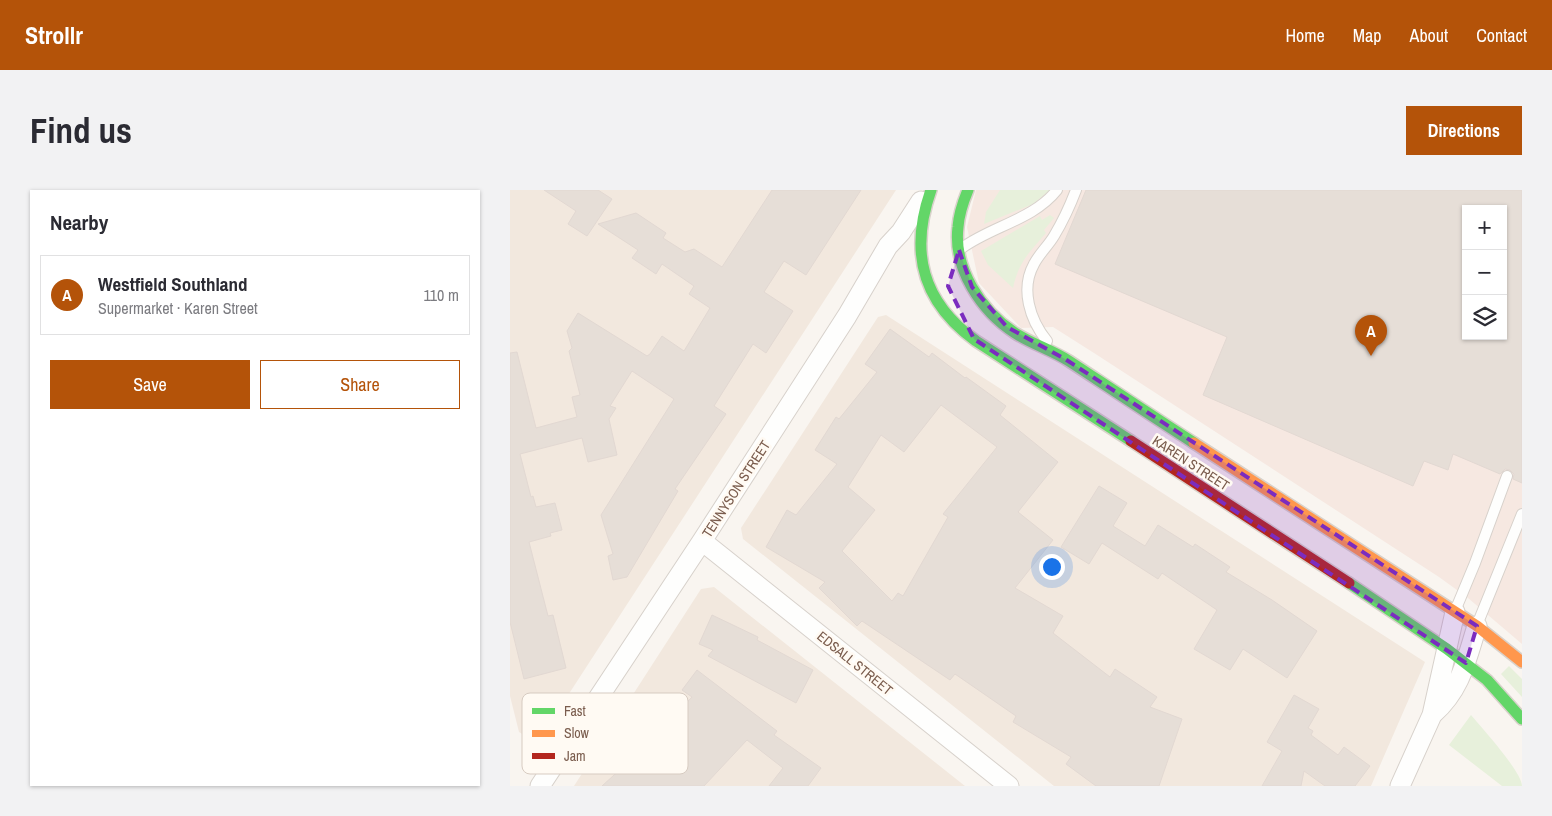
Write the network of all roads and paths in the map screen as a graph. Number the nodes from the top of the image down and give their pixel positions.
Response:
1 (930, 190) edge
2 (968, 190) edge
3 (1057, 190) edge
4 (1076, 190) edge
5 (959, 250) junction
6 (950, 268) dead end
7 (956, 309) dead end
8 (974, 339) junction
9 (1065, 359) junction
10 (1507, 476) dead end
11 (1522, 514) edge
12 (702, 541) junction
13 (1455, 612) junction
14 (1477, 626) junction
15 (1447, 649) junction
16 (1522, 662) edge
17 (1466, 663) junction
18 (601, 693) edge
19 (1432, 715) junction
20 (1522, 719) edge
21 (548, 774) edge
22 (540, 786) edge
23 (1009, 786) edge
24 (1400, 786) edge

1 - 8 street, KAREN STREET
1 - 12 street, TENNYSON STREET
2 - 5 street
3 - 5 lane
4 - 9 lane
5 - 6 street
5 - 9 street, KAREN STREET
7 - 8 street
8 - 15 street, KAREN STREET
9 - 13 street, KAREN STREET
10 - 13 lane
11 - 14 lane
12 - 18 street, TENNYSON STREET
12 - 23 street, EDSALL STREET
13 - 14 street, KAREN STREET
13 - 15 street
14 - 16 street, KAREN STREET
14 - 17 street
15 - 17 street, KAREN STREET
15 - 19 street
17 - 19 street
17 - 20 street, KAREN STREET
19 - 24 street
21 - 22 street, TENNYSON STREET

